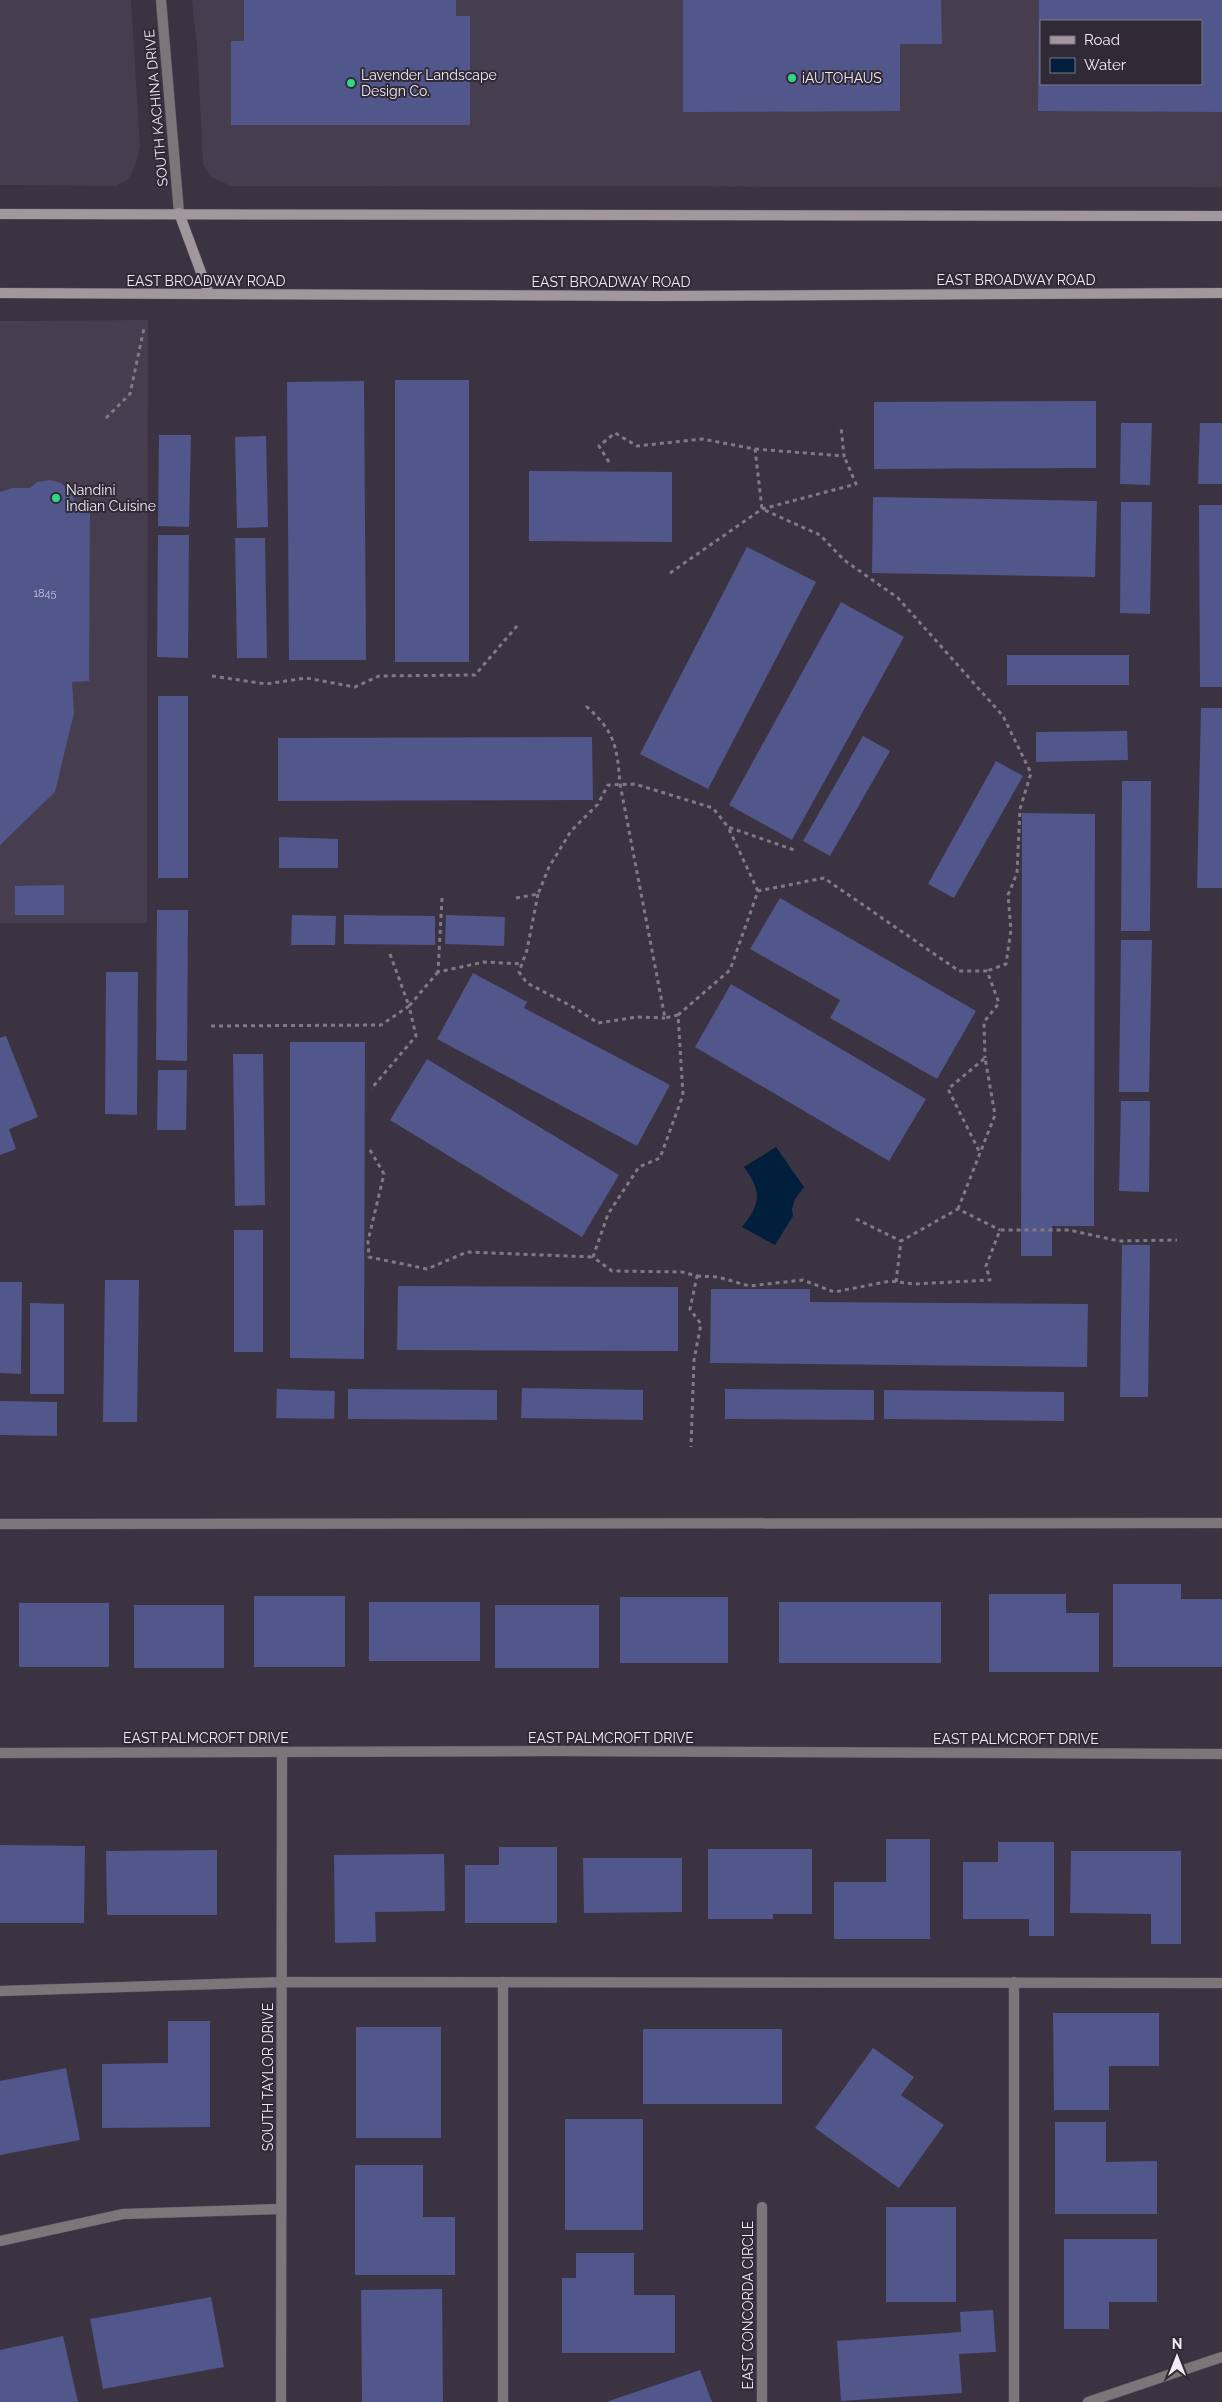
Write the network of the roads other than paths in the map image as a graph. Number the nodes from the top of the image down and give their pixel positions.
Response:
1 (161, 0) edge
2 (179, 213) junction
3 (0, 214) edge
4 (1222, 216) edge
5 (0, 293) edge
6 (1222, 293) edge
7 (209, 294) junction
8 (1222, 1523) edge
9 (0, 1524) edge
10 (282, 1752) junction
11 (0, 1753) edge
12 (1222, 1754) edge
13 (282, 1982) junction
14 (503, 1982) junction
15 (1014, 1982) junction
16 (1222, 1983) edge
17 (0, 1990) edge
18 (762, 2207) dead end
19 (281, 2209) junction
20 (0, 2241) edge
21 (1222, 2357) edge
22 (281, 2402) edge
23 (503, 2402) edge
24 (762, 2402) edge
25 (1014, 2402) edge
26 (1088, 2402) edge

1 - 2 street, SOUTH KACHINA DRIVE
2 - 3 main road
2 - 4 main road
2 - 7 main road
5 - 7 main road, EAST BROADWAY ROAD
6 - 7 main road, EAST BROADWAY ROAD
8 - 9 street
10 - 11 street, EAST PALMCROFT DRIVE
10 - 12 street, EAST PALMCROFT DRIVE
10 - 13 street, SOUTH TAYLOR DRIVE
13 - 14 street
13 - 17 street
13 - 19 street, SOUTH TAYLOR DRIVE
14 - 15 street
14 - 23 street
15 - 16 street
15 - 25 street
18 - 24 street, EAST CONCORDA CIRCLE
19 - 20 street
19 - 22 street, SOUTH TAYLOR DRIVE
21 - 26 street

